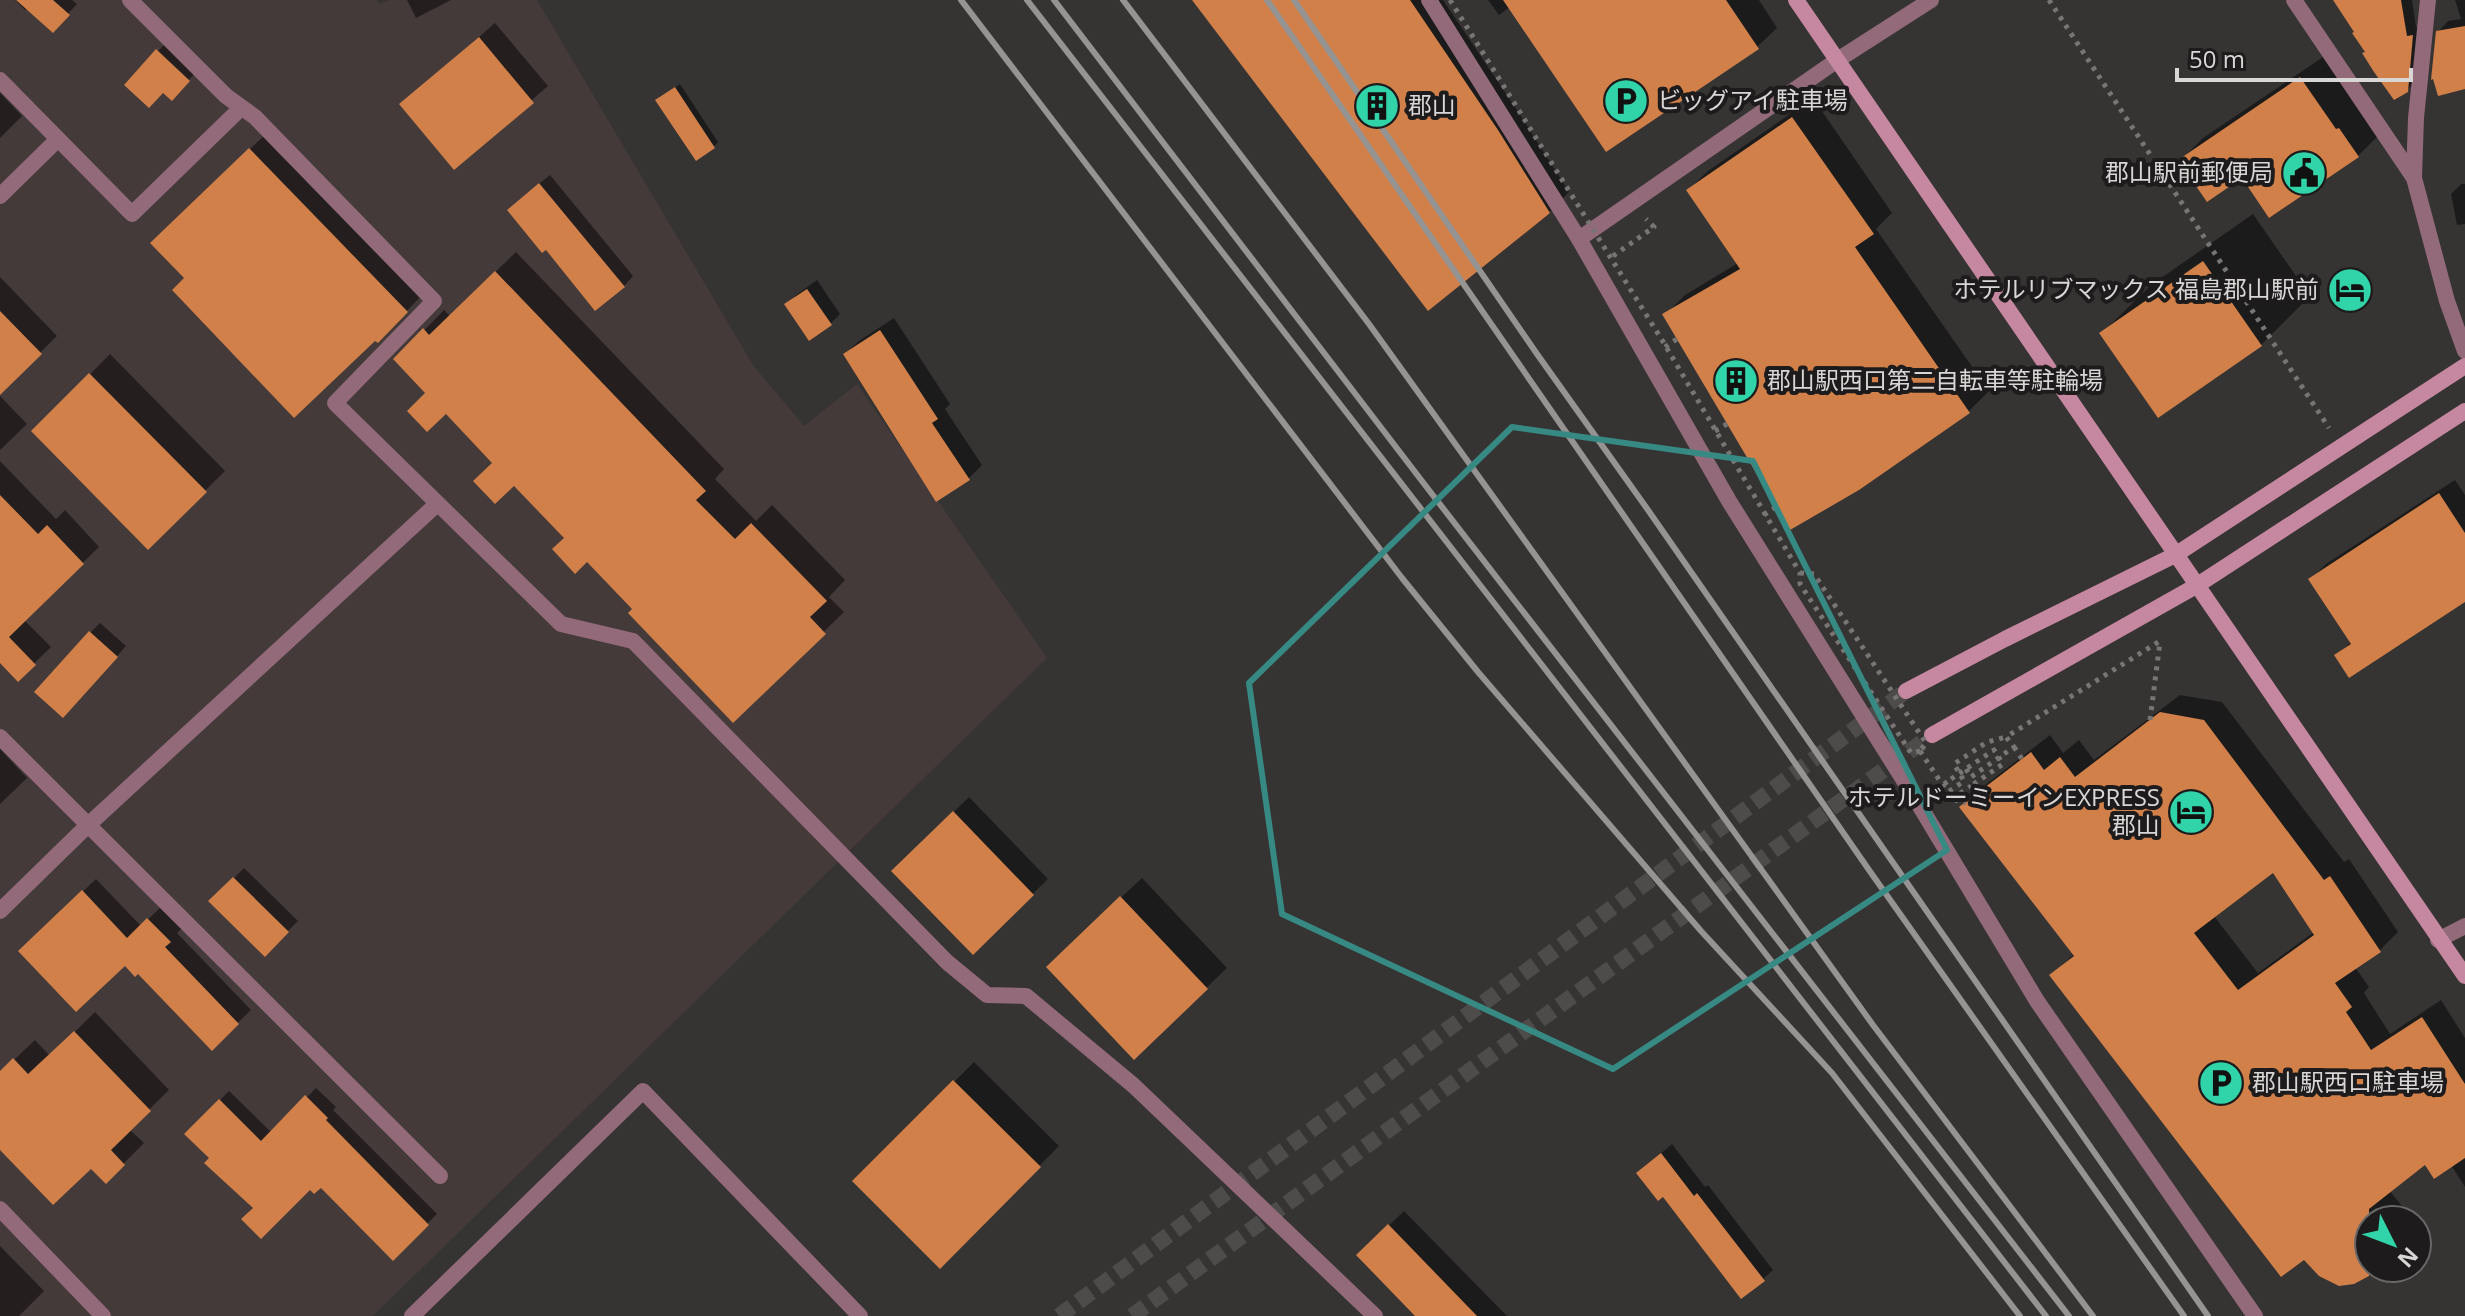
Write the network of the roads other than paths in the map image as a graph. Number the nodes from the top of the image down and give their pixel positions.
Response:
1 (130, 0) edge
2 (1429, 0) edge
3 (1796, 0) edge
4 (1931, 0) edge
5 (2294, 0) edge
6 (2428, 0) edge
7 (1836, 61) junction
8 (0, 80) edge
9 (241, 108) junction
10 (57, 140) junction
11 (2414, 178) junction
12 (0, 196) edge
13 (1579, 239) junction
14 (2465, 351) edge
15 (2465, 366) edge
16 (2465, 411) edge
17 (437, 504) junction
18 (2175, 555) junction
19 (2196, 586) junction
20 (1906, 691) tunnel mouth
21 (1932, 735) tunnel mouth
22 (0, 737) edge
23 (87, 826) junction
24 (0, 911) edge
25 (2465, 926) edge
26 (2438, 940) junction
27 (2465, 976) edge
28 (440, 1176) dead end
29 (0, 1209) edge
30 (103, 1316) edge
31 (412, 1316) edge
32 (860, 1316) edge
33 (1375, 1316) edge
34 (2255, 1316) edge

1 - 9 street
2 - 13 street
3 - 7 street
4 - 7 street
5 - 11 street
6 - 11 street
7 - 13 street
7 - 18 street
8 - 10 street
9 - 10 street
9 - 17 street
10 - 12 street
11 - 14 street
13 - 34 street
15 - 18 street
16 - 19 street
17 - 23 street
17 - 33 street
18 - 19 street
18 - 20 street
19 - 21 street
19 - 26 street
22 - 23 street
23 - 24 street
23 - 28 street
25 - 26 street
26 - 27 street
29 - 30 street
31 - 32 street

